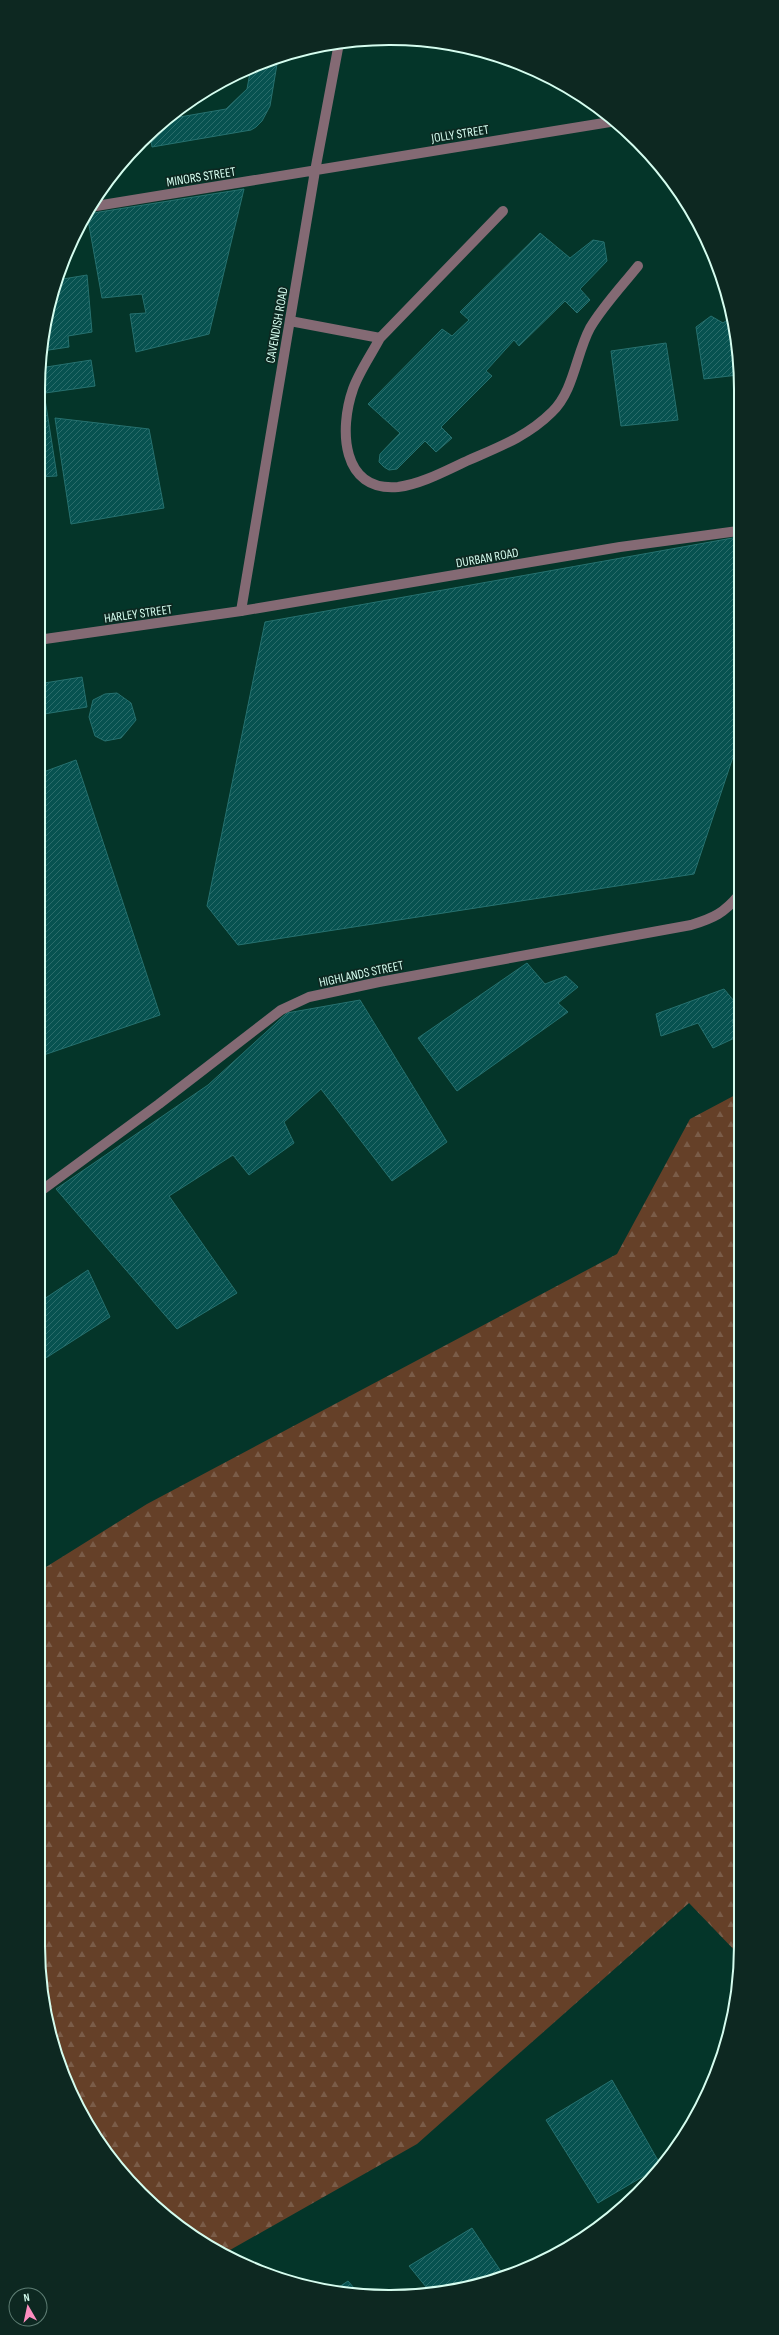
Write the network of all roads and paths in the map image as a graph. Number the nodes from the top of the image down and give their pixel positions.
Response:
1 (338, 49) edge
2 (607, 122) edge
3 (315, 171) junction
4 (98, 206) edge
5 (503, 211) dead end
6 (638, 266) dead end
7 (290, 321) junction
8 (380, 338) junction
9 (734, 531) edge
10 (241, 611) junction
11 (45, 639) edge
12 (734, 901) edge
13 (45, 1188) edge

1 - 3 street, CAVENDISH ROAD
2 - 3 street, JOLLY STREET
3 - 4 street, MINORS STREET
3 - 7 street, CAVENDISH ROAD
5 - 8 street
6 - 8 street
7 - 8 street
7 - 10 street, CAVENDISH ROAD
9 - 10 street, DURBAN ROAD
10 - 11 street, HARLEY STREET
12 - 13 street, HIGHLANDS STREET

